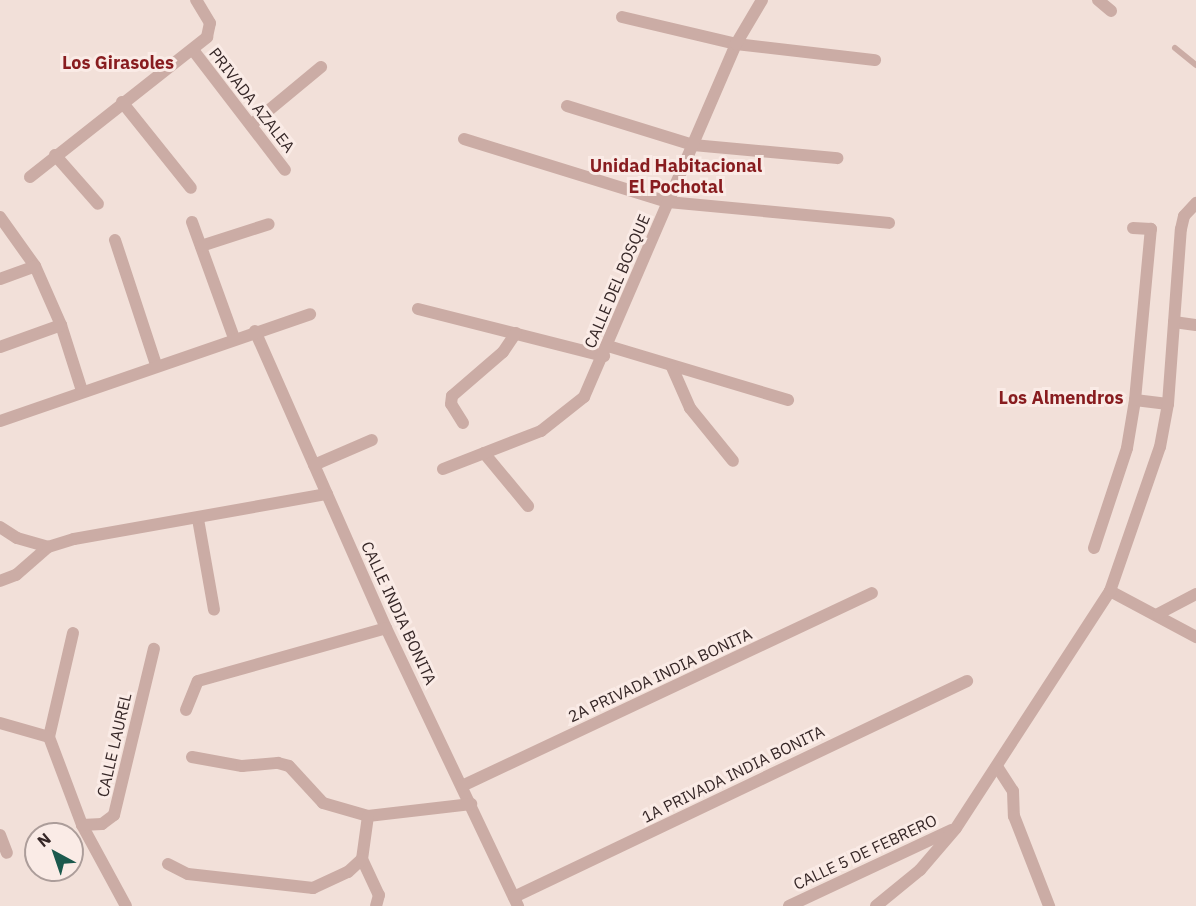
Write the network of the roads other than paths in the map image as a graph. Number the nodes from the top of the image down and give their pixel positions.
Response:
1 (196, 0) edge
2 (762, 0) edge
3 (1098, 0) edge
4 (1111, 11) dead end
5 (622, 17) dead end
6 (736, 44) junction
7 (1175, 48) dead end
8 (193, 50) junction
9 (875, 60) dead end
10 (1196, 65) edge
11 (321, 67) dead end
12 (122, 102) junction
13 (567, 106) dead end
14 (251, 125) junction
15 (464, 139) dead end
16 (693, 145) junction
17 (56, 155) junction
18 (837, 158) dead end
19 (285, 170) dead end
20 (30, 177) dead end
21 (191, 188) dead end
22 (668, 202) junction
23 (1196, 203) edge
24 (98, 204) dead end
25 (0, 217) edge
26 (192, 222) dead end
27 (889, 223) dead end
28 (269, 224) dead end
29 (1133, 228) dead end
30 (115, 240) dead end
31 (201, 246) junction
32 (35, 266) junction
33 (0, 279) edge
34 (418, 309) dead end
35 (310, 314) dead end
36 (1174, 322) junction
37 (61, 325) junction
38 (1196, 325) edge
39 (255, 331) junction
40 (516, 333) junction
41 (234, 338) junction
42 (0, 347) edge
43 (606, 351) junction
44 (156, 365) junction
45 (672, 367) junction
46 (81, 392) junction
47 (788, 400) dead end
48 (1135, 400) junction
49 (1168, 404) junction
50 (0, 421) edge
51 (464, 423) dead end
52 (372, 440) dead end
53 (484, 453) junction
54 (733, 460) dead end
55 (314, 465) junction
56 (443, 469) dead end
57 (327, 494) junction
58 (528, 506) dead end
59 (198, 519) junction
60 (0, 527) edge
61 (48, 547) junction
62 (1094, 548) dead end
63 (0, 581) edge
64 (1110, 591) junction
65 (872, 593) dead end
66 (1196, 594) edge
67 (214, 610) dead end
68 (1158, 614) junction
69 (386, 628) junction
70 (73, 633) dead end
71 (1196, 637) edge
72 (154, 649) dead end
73 (966, 681) dead end
74 (186, 710) dead end
75 (0, 723) edge
76 (49, 737) junction
77 (192, 757) dead end
78 (998, 768) junction
79 (462, 786) junction
80 (471, 804) junction
81 (368, 816) junction
82 (81, 822) edge
83 (84, 825) edge
84 (956, 828) junction
85 (84, 829) edge
86 (0, 835) edge
87 (7, 853) dead end
88 (362, 859) junction
89 (168, 864) dead end
90 (516, 902) edge
91 (126, 906) edge
92 (376, 906) edge
93 (789, 906) edge
94 (876, 906) edge
95 (1049, 906) edge

1 - 8 street
2 - 6 street, CALLE DEL BOSQUE
3 - 4 street
5 - 6 street
6 - 9 street
6 - 16 street, CALLE DEL BOSQUE
7 - 10 lane
8 - 12 street
8 - 14 street, PRIVADA AZALEA
11 - 14 street
12 - 17 street
12 - 21 street
13 - 16 street
14 - 19 street, PRIVADA AZALEA
15 - 22 street
16 - 18 street
16 - 22 street, CALLE DEL BOSQUE
17 - 20 street
17 - 24 street
22 - 27 street
22 - 43 street, CALLE DEL BOSQUE
23 - 36 street
25 - 32 street
26 - 31 street
28 - 31 street
29 - 48 street
30 - 44 street
31 - 41 street
32 - 33 street
32 - 37 street
34 - 40 street
35 - 39 street
36 - 38 street
36 - 49 street
37 - 42 street
37 - 46 street
39 - 41 street
39 - 55 street, CALLE INDIA BONITA
40 - 43 street
40 - 51 street
41 - 44 street
43 - 45 street
43 - 53 street, CALLE DEL BOSQUE
44 - 46 street
45 - 47 street
45 - 54 street
46 - 50 street
48 - 49 street
48 - 62 street
49 - 64 street
52 - 55 street
53 - 56 street, CALLE DEL BOSQUE
53 - 58 street
55 - 57 street, CALLE INDIA BONITA
57 - 59 street
57 - 69 street, CALLE INDIA BONITA
59 - 61 street
59 - 67 street
60 - 61 street
61 - 63 street
64 - 68 street
64 - 78 street
65 - 79 street, 2A PRIVADA INDIA BONITA
66 - 68 street
68 - 71 street
69 - 74 street
69 - 79 street, CALLE INDIA BONITA
70 - 76 street
72 - 83 street, CALLE LAUREL
73 - 90 street, 1A PRIVADA INDIA BONITA
75 - 76 street
76 - 82 street
77 - 81 street
78 - 84 street
78 - 95 street
79 - 80 street, CALLE INDIA BONITA
80 - 81 street
80 - 90 street, CALLE INDIA BONITA
81 - 88 street
84 - 93 street, CALLE 5 DE FEBRERO
84 - 94 street
85 - 91 street
86 - 87 street
88 - 89 street
88 - 92 street

